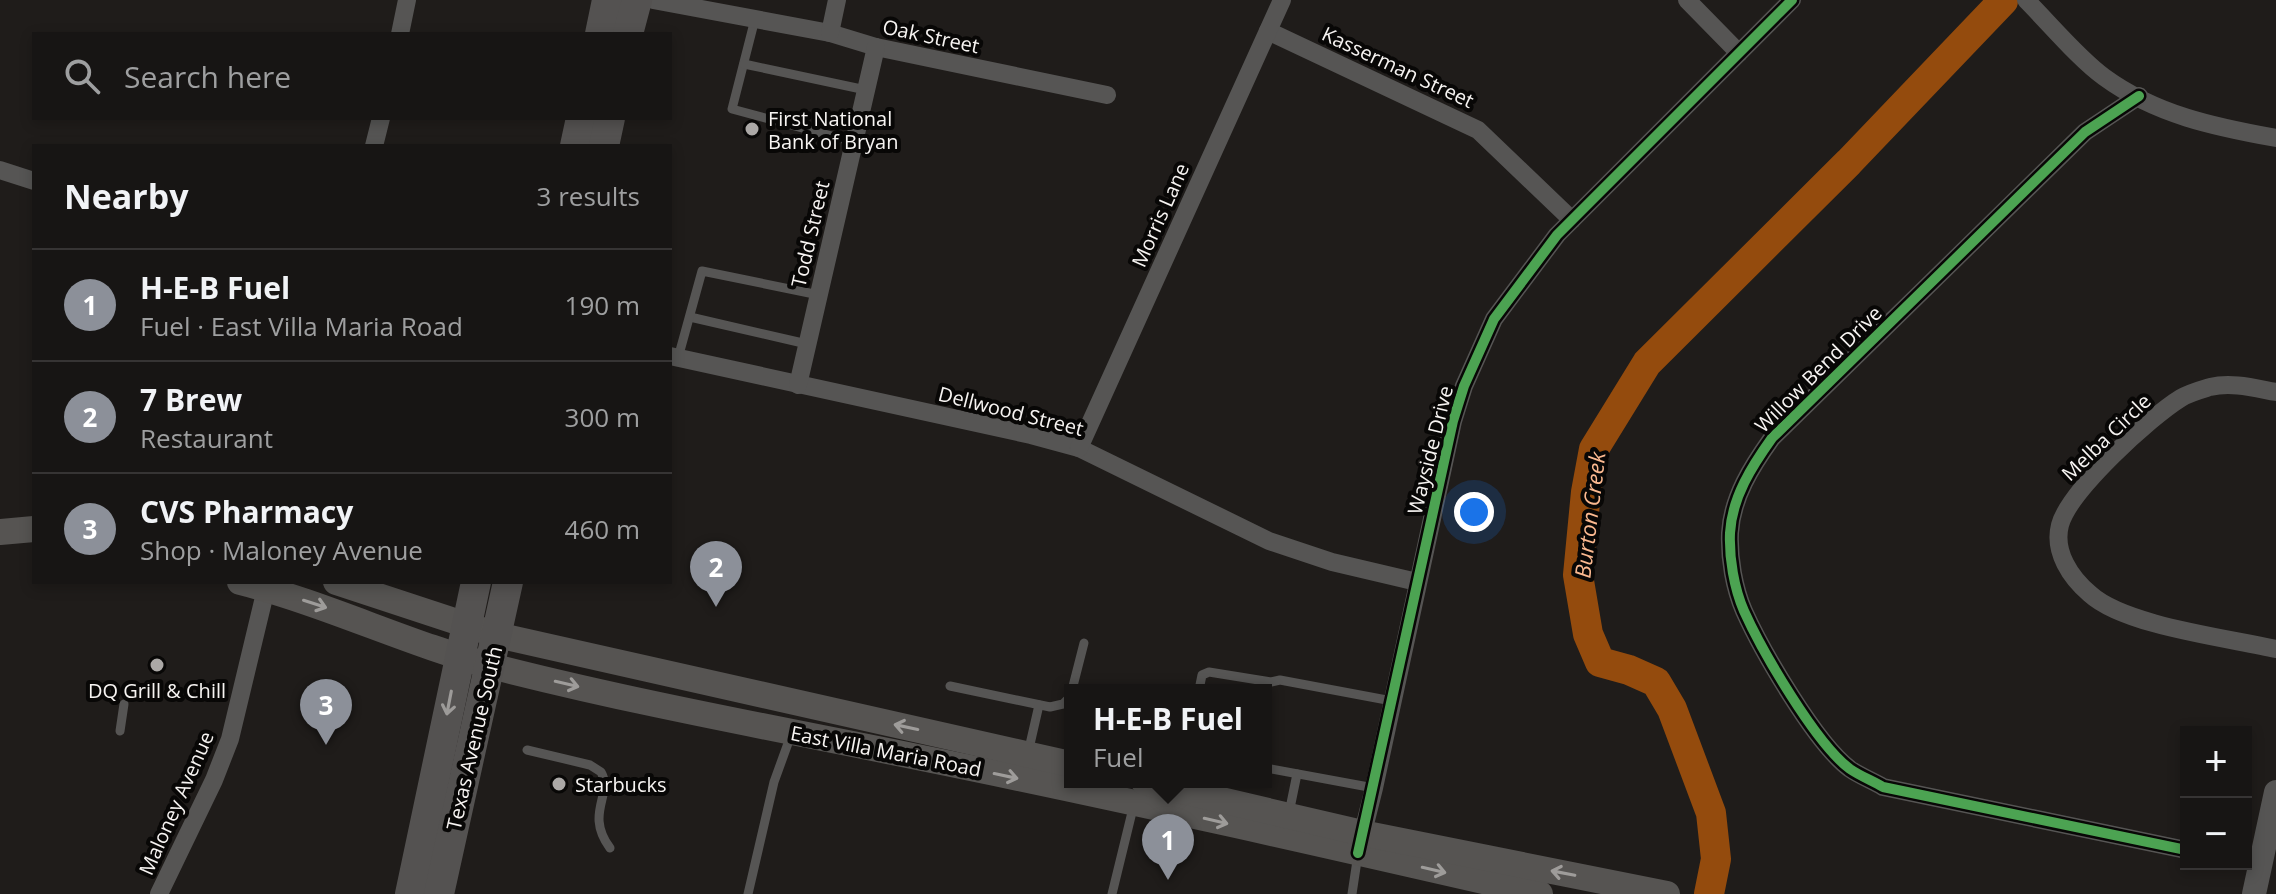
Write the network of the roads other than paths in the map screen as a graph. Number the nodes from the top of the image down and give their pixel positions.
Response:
1 (407, 0) edge
2 (607, 0) edge
3 (637, 0) edge
4 (653, 0) edge
5 (837, 0) edge
6 (1282, 0) edge
7 (1687, 0) edge
8 (1792, 0) edge
9 (2026, 0) edge
10 (755, 19) junction
11 (1268, 31) junction
12 (400, 32) edge
13 (600, 32) edge
14 (629, 32) edge
15 (830, 33) junction
16 (876, 47) junction
17 (1739, 53) junction
18 (744, 64) junction
19 (866, 90) junction
20 (1107, 95) dead end
21 (2139, 96) junction
22 (380, 120) edge
23 (581, 120) edge
24 (610, 120) edge
25 (2276, 138) edge
26 (854, 142) junction
27 (374, 144) edge
28 (575, 144) edge
29 (604, 144) edge
30 (0, 170) edge
31 (32, 180) edge
32 (1572, 220) junction
33 (819, 295) junction
34 (690, 317) junction
35 (807, 344) junction
36 (674, 357) edge
37 (798, 385) junction
38 (2276, 392) edge
39 (1079, 448) junction
40 (32, 529) edge
41 (0, 532) edge
42 (1417, 582) junction
43 (247, 584) edge
44 (342, 584) edge
45 (476, 584) edge
46 (508, 584) edge
47 (266, 589) junction
48 (466, 626) junction
49 (497, 635) junction
50 (1084, 643) dead end
51 (2276, 649) edge
52 (459, 656) junction
53 (491, 666) junction
54 (1074, 684) edge
55 (1200, 684) edge
56 (950, 686) dead end
57 (1392, 701) junction
58 (1064, 702) edge
59 (124, 704) dead end
60 (1039, 705) junction
61 (120, 731) dead end
62 (792, 732) junction
63 (527, 750) dead end
64 (1028, 754) junction
65 (1064, 763) edge
66 (1272, 769) edge
67 (1297, 774) junction
68 (1064, 779) edge
69 (1116, 788) edge
70 (1200, 788) edge
71 (1374, 788) junction
72 (1139, 792) edge
73 (2276, 792) edge
74 (1288, 815) junction
75 (1360, 843) junction
76 (610, 848) dead end
77 (2180, 849) edge
78 (2253, 864) edge
79 (160, 894) edge
80 (410, 894) edge
81 (439, 894) edge
82 (748, 894) edge
83 (1112, 894) edge
84 (1352, 894) edge
85 (1540, 894) edge
86 (1667, 894) edge
87 (2254, 894) edge

1 - 12 street
2 - 13 main road
3 - 14 main road
4 - 10 street, Oak Street
5 - 15 street
6 - 11 street, Morris Lane
7 - 17 street
8 - 17 street, Wayside Drive
9 - 21 street
10 - 15 street, Oak Street
10 - 18 lane
11 - 32 street, Kasserman Street
11 - 39 street, Morris Lane
15 - 16 street, Oak Street
16 - 19 street, Todd Street
16 - 20 street, Oak Street
17 - 32 street, Wayside Drive
18 - 19 lane
18 - 26 lane
19 - 26 street, Todd Street
21 - 25 street
21 - 77 street, Willow Bend Drive
22 - 27 street
23 - 28 main road
24 - 29 main road
26 - 33 street, Todd Street
30 - 31 street
32 - 42 street, Wayside Drive
33 - 34 lane
33 - 35 street, Todd Street
34 - 35 lane
34 - 36 lane
35 - 37 street, Todd Street
36 - 37 street, Dellwood Street
37 - 39 street, Dellwood Street
38 - 51 street, Melba Circle
39 - 42 street, Dellwood Street
40 - 41 main road
42 - 57 street, Wayside Drive
43 - 47 main road, East Villa Maria Road
44 - 48 main road, East Villa Maria Road
45 - 48 main road, Texas Avenue South
46 - 49 main road, Texas Avenue South
47 -> 52 main road, East Villa Maria Road
47 - 79 street, Maloney Avenue
48 - 49 main road, East Villa Maria Road
48 - 52 main road, Texas Avenue South
49 - 53 main road, Texas Avenue South
64 -> 49 main road, East Villa Maria Road
50 - 54 lane
52 - 53 main road, East Villa Maria Road
52 -> 80 main road, Texas Avenue South
53 -> 62 main road, East Villa Maria Road
53 - 81 main road, Texas Avenue South
55 - 57 lane
56 - 60 lane
57 - 71 street, Wayside Drive
58 - 60 lane
59 - 61 lane
60 - 64 lane
62 -> 68 main road, East Villa Maria Road
62 - 82 lane
63 - 76 lane
64 - 65 main road, East Villa Maria Road
66 - 67 lane
67 - 71 lane
67 - 74 lane
69 -> 72 main road, East Villa Maria Road
70 - 72 main road, East Villa Maria Road
70 - 74 main road, East Villa Maria Road
71 - 75 street, Wayside Drive
72 -> 75 main road, East Villa Maria Road
72 - 83 lane
73 - 78 street
74 - 75 main road, East Villa Maria Road
75 - 84 lane
75 -> 85 main road, East Villa Maria Road
86 -> 75 main road, East Villa Maria Road
78 - 87 street

